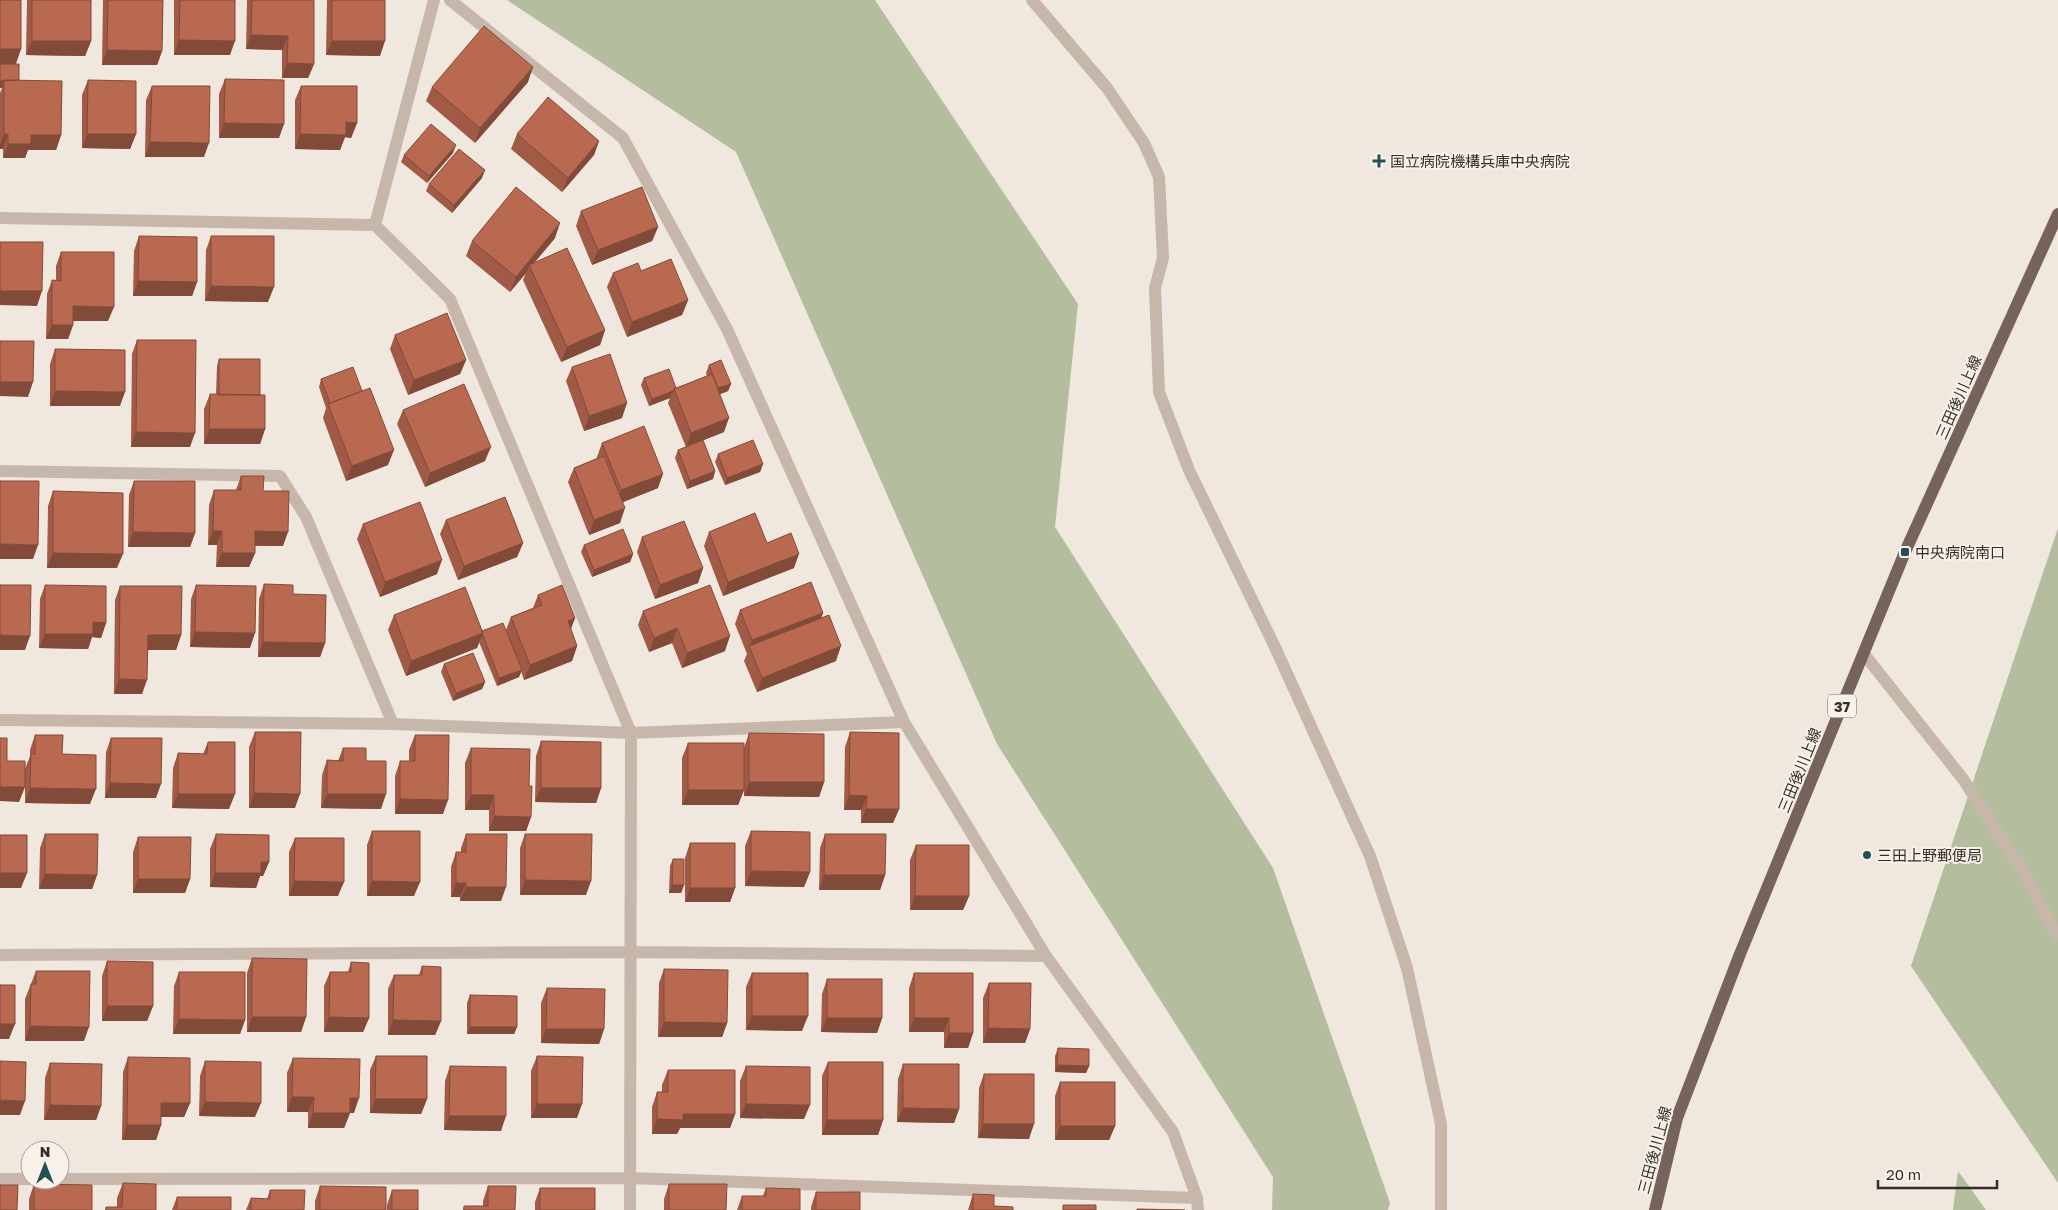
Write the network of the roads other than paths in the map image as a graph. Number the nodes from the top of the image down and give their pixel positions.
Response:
1 (434, 0) edge
2 (450, 0) edge
3 (1032, 0) edge
4 (2058, 214) edge
5 (0, 218) edge
6 (375, 225) junction
7 (0, 471) edge
8 (1864, 654) junction
9 (0, 720) edge
10 (904, 722) junction
11 (393, 724) junction
12 (631, 733) junction
13 (2058, 936) edge
14 (631, 952) junction
15 (0, 954) edge
16 (1046, 956) junction
17 (630, 1178) junction
18 (0, 1179) edge
19 (20, 1179) edge
20 (70, 1179) edge
21 (1198, 1204) edge
22 (630, 1210) edge
23 (1441, 1210) edge
24 (1656, 1210) edge

1 - 6 street
2 - 10 street
3 - 23 street
4 - 8 main road, 三田後川上線 / 37
5 - 6 street
6 - 12 street
7 - 11 street
8 - 13 street
8 - 24 main road, 三田後川上線 / 37
9 - 11 street
10 - 12 street
10 - 16 street
11 - 12 street
12 - 14 street
14 - 15 street
14 - 16 street
14 - 17 street
16 - 21 street
17 - 20 street
17 - 21 street
17 - 22 street
18 - 19 street

